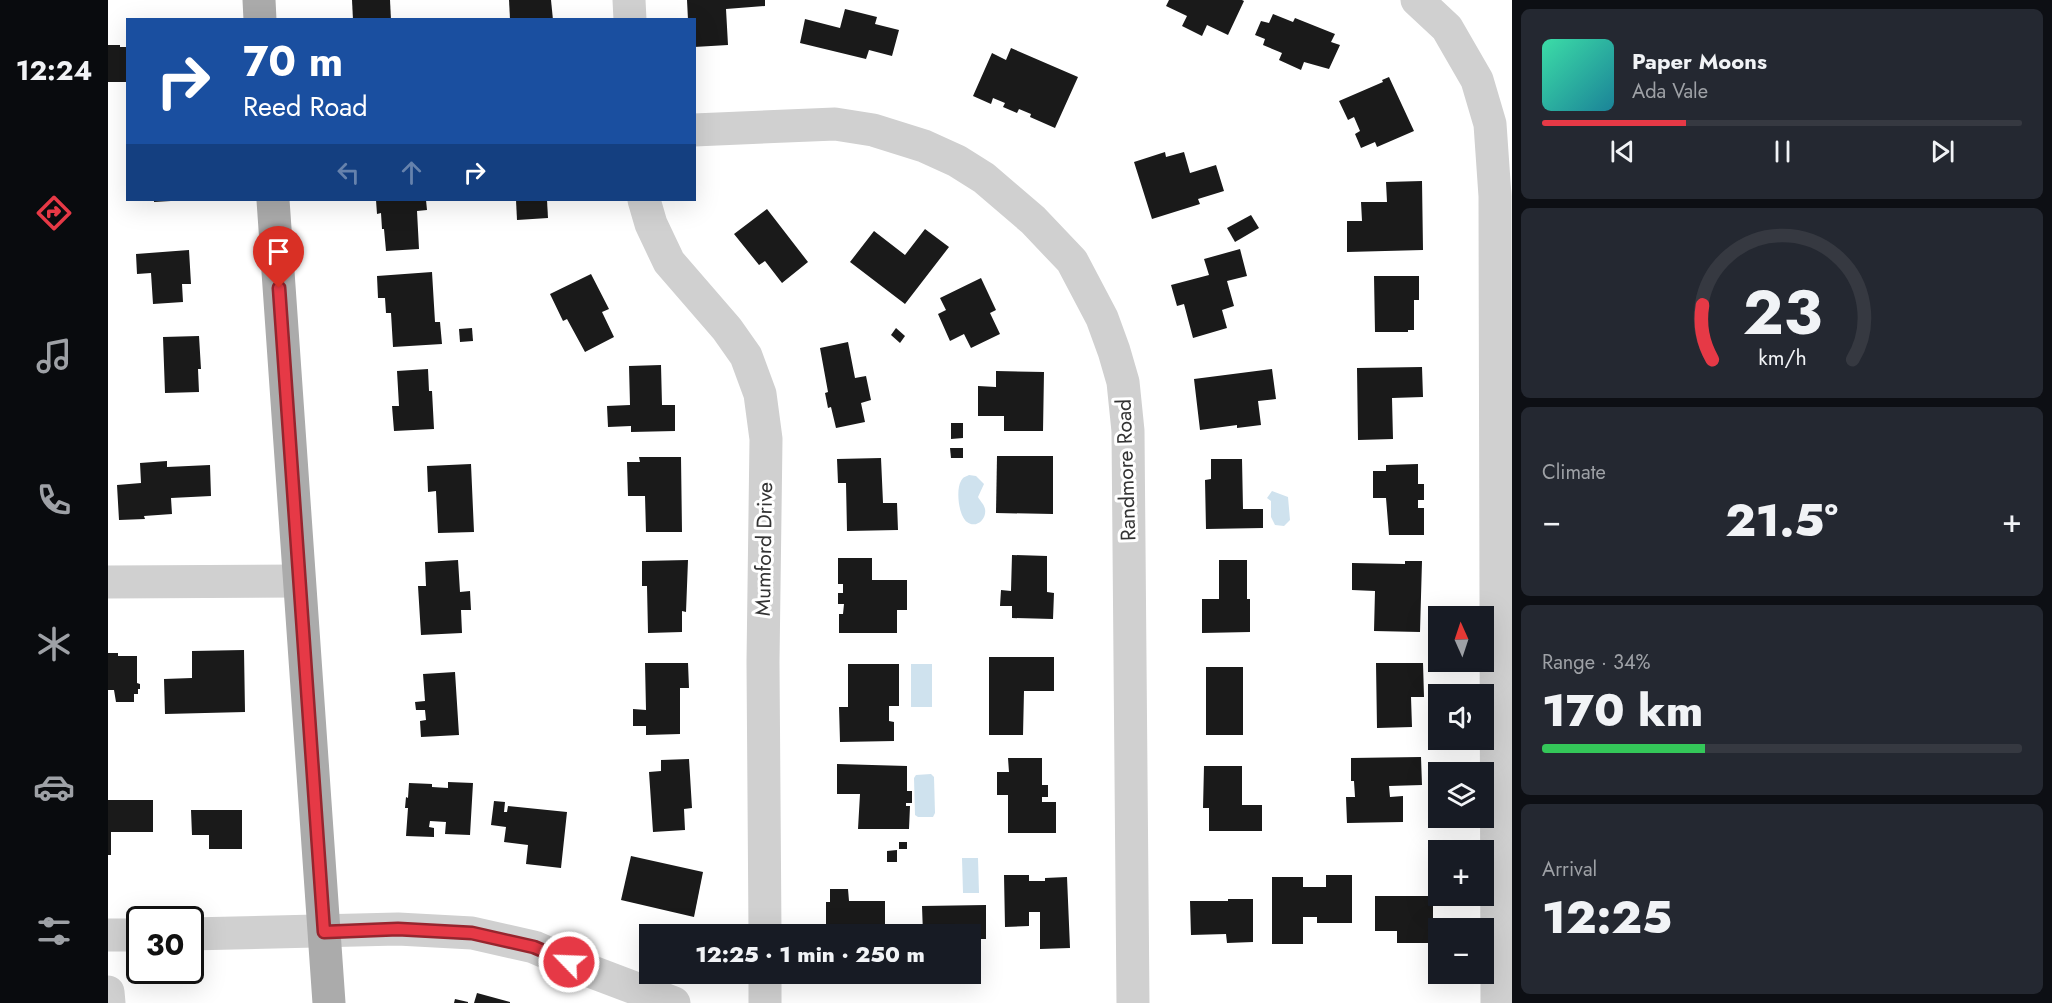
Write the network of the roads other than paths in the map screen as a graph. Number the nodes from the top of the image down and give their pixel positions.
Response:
1 (259, 0) edge
2 (629, 0) edge
3 (1417, 0) edge
4 (260, 18) edge
5 (630, 18) edge
6 (696, 130) edge
7 (1504, 196) edge
8 (273, 201) edge
9 (644, 201) edge
10 (300, 581) junction
11 (108, 582) edge
12 (765, 924) edge
13 (324, 932) junction
14 (204, 934) edge
15 (108, 935) edge
16 (126, 935) edge
17 (765, 984) edge
18 (108, 992) edge
19 (109, 1003) edge
20 (329, 1003) edge
21 (674, 1003) edge
22 (765, 1003) edge
23 (1133, 1003) edge
24 (1497, 1003) edge

1 - 4 main road
2 - 5 street
3 - 7 street
6 - 23 street, Randmore Road
7 - 24 street
8 - 10 main road
9 - 12 street, Mumford Drive
10 - 11 street
10 - 13 main road
13 - 14 street
13 - 20 main road
13 - 21 street
15 - 16 street
17 - 22 street
18 - 19 street

